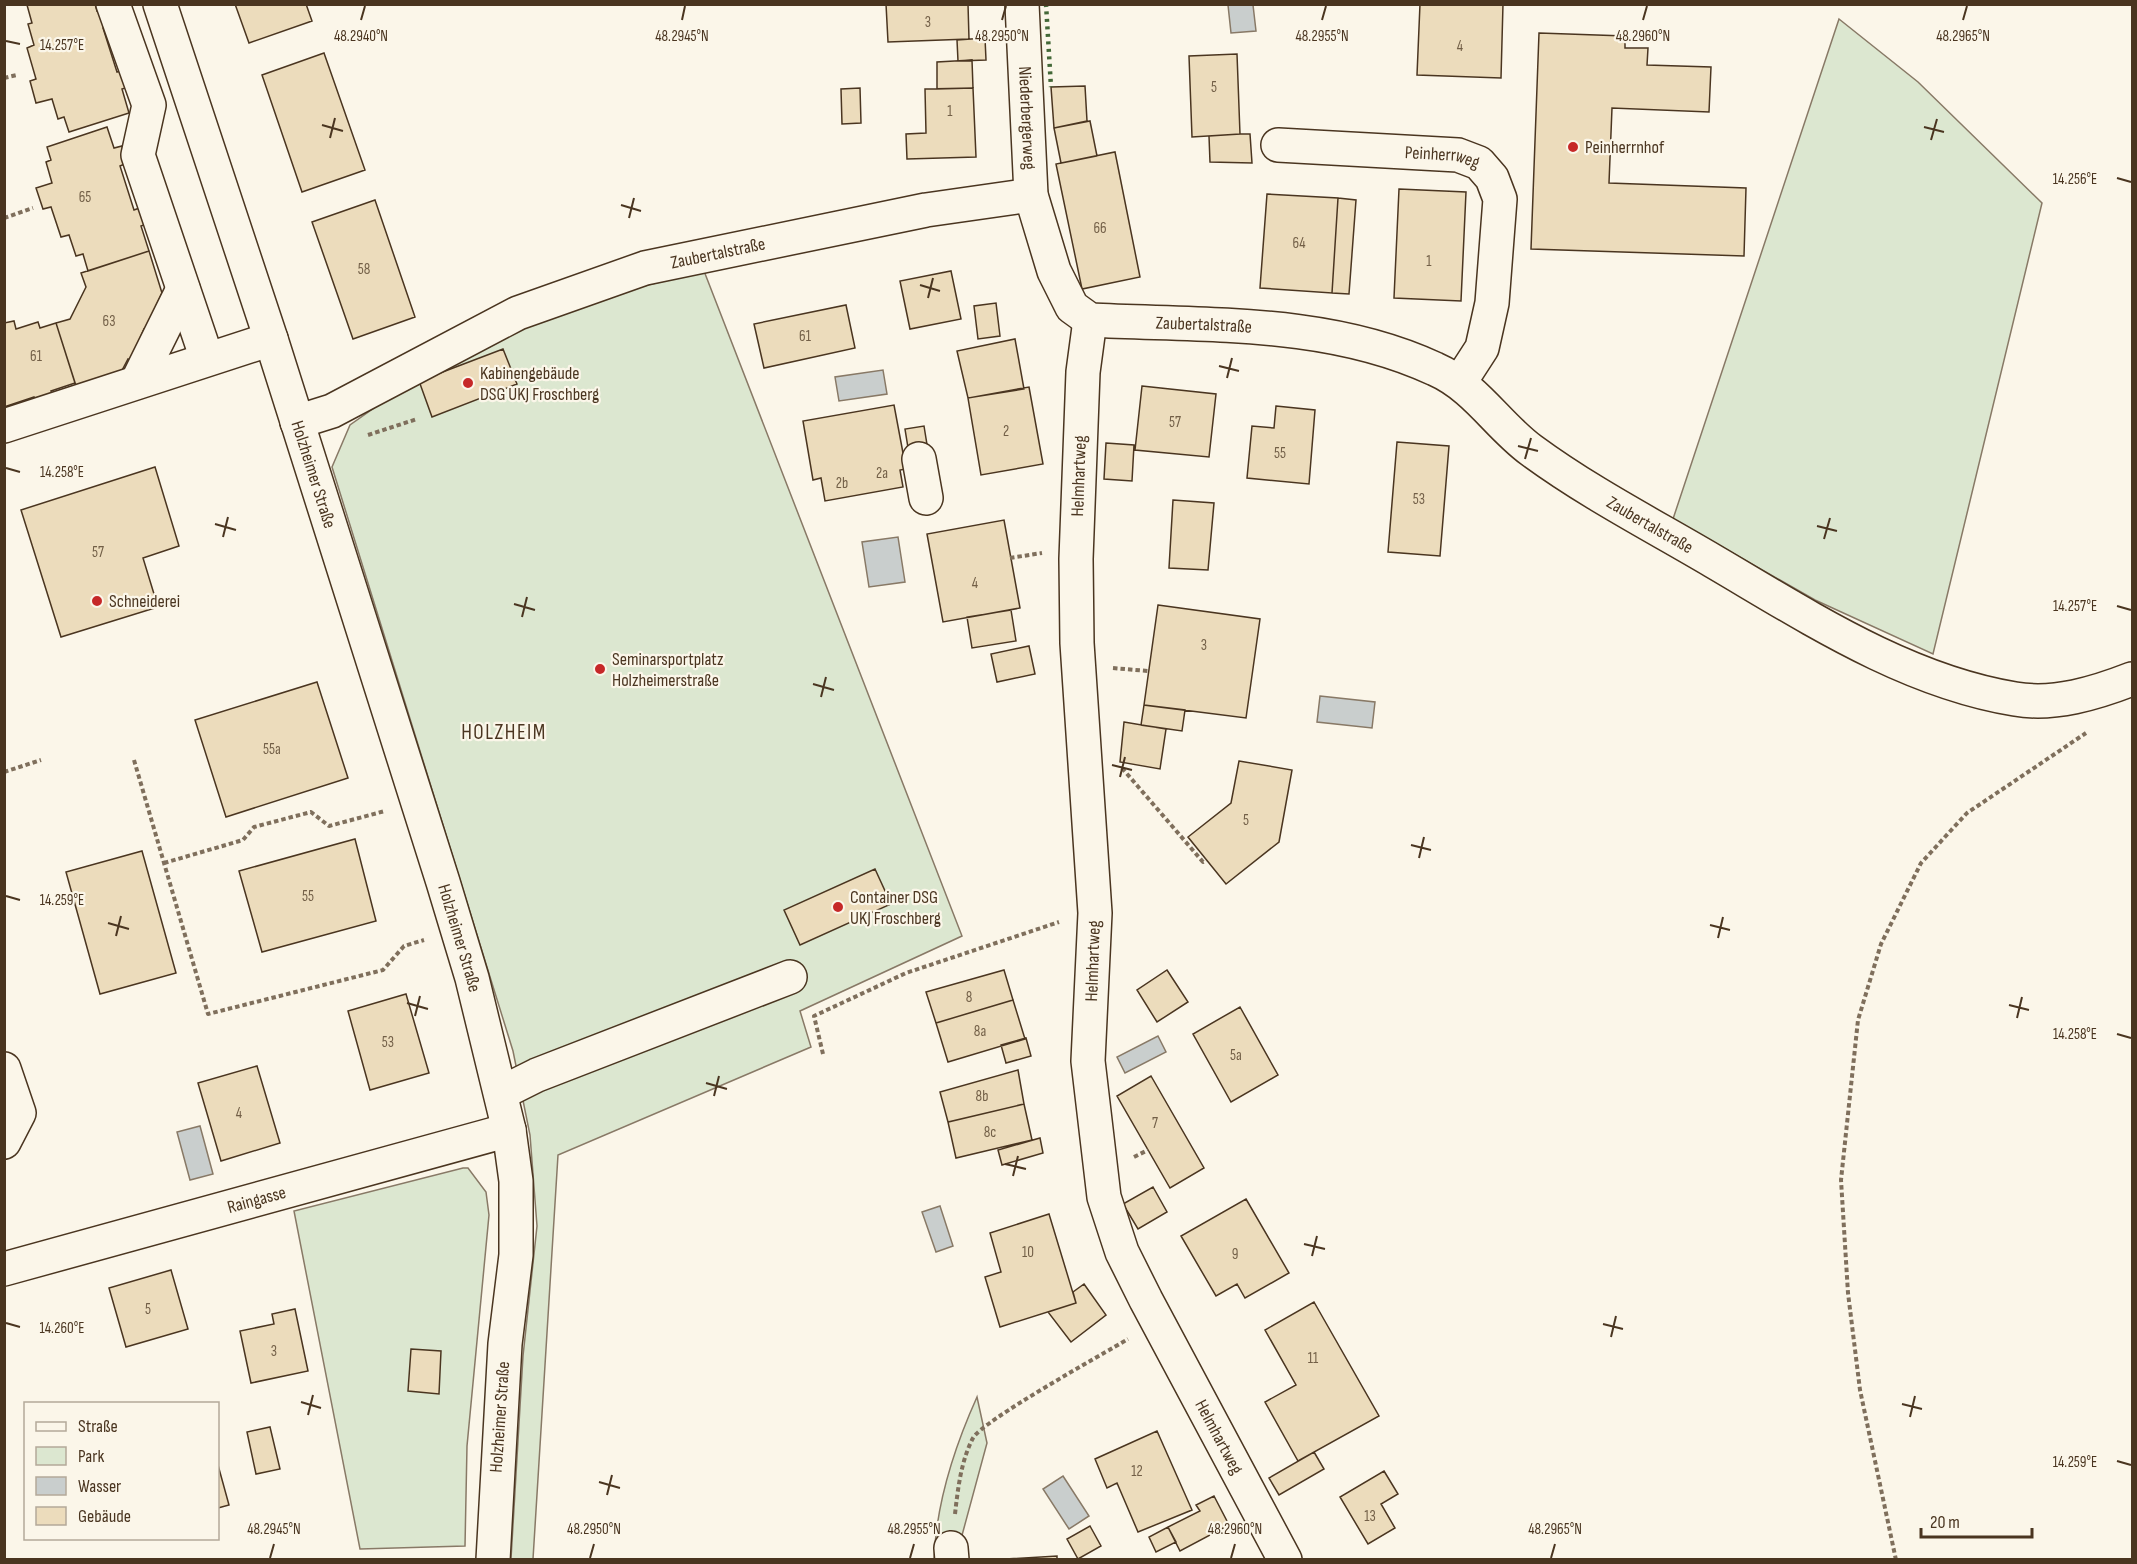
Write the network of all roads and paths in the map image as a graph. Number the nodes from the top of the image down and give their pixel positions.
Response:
1 (113, 4) edge
2 (160, 4) edge
3 (1022, 4) edge
4 (17, 75) dead end
5 (4, 78) edge
6 (1278, 145) dead end
7 (1031, 195) junction
8 (33, 208) dead end
9 (4, 218) edge
10 (183, 288) junction
11 (1090, 320) junction
12 (271, 339) junction
13 (207, 360) junction
14 (137, 382) junction
15 (1460, 382) junction
16 (417, 419) dead end
17 (297, 422) junction
18 (4, 426) edge
19 (364, 436) dead end
20 (919, 459) dead end
21 (926, 498) dead end
22 (2133, 679) edge
23 (2090, 730) dead end
24 (41, 760) dead end
25 (134, 760) dead end
26 (1120, 764) dead end
27 (4, 772) edge
28 (396, 808) dead end
29 (1206, 860) dead end
30 (164, 863) junction
31 (1095, 913) junction
32 (426, 939) dead end
33 (790, 977) dead end
34 (823, 1054) dead end
35 (4, 1069) edge
36 (501, 1094) junction
37 (509, 1130) junction
38 (4, 1143) edge
39 (4, 1269) edge
40 (1156, 1321) junction
41 (952, 1554) edge
42 (493, 1560) edge
43 (1284, 1560) edge
44 (1896, 1560) edge

1 - 10 street
2 - 12 street, Holzheimer Straße
3 - 7 street, Niederbergerweg
4 - 5 path
6 - 15 street, Peinherrweg
7 - 11 street
7 - 17 street, Zaubertalstraße
8 - 9 path
10 - 13 street
10 - 14 street
11 - 15 street, Zaubertalstraße
11 - 31 street, Helmhartweg
12 - 13 street
12 - 17 street, Holzheimer Straße
13 - 14 street
14 - 18 street
15 - 22 street, Zaubertalstraße
16 - 19 path
17 - 36 street, Holzheimer Straße
20 - 21 street
23 - 44 path
24 - 27 path
25 - 30 path
26 - 29 path
28 - 30 path
30 - 32 path
31 - 34 path
31 - 40 street, Helmhartweg
33 - 36 street
35 - 38 street
36 - 37 street, Holzheimer Straße
37 - 39 street, Raingasse
37 - 42 street, Holzheimer Straße
40 - 41 path
40 - 43 street, Helmhartweg

